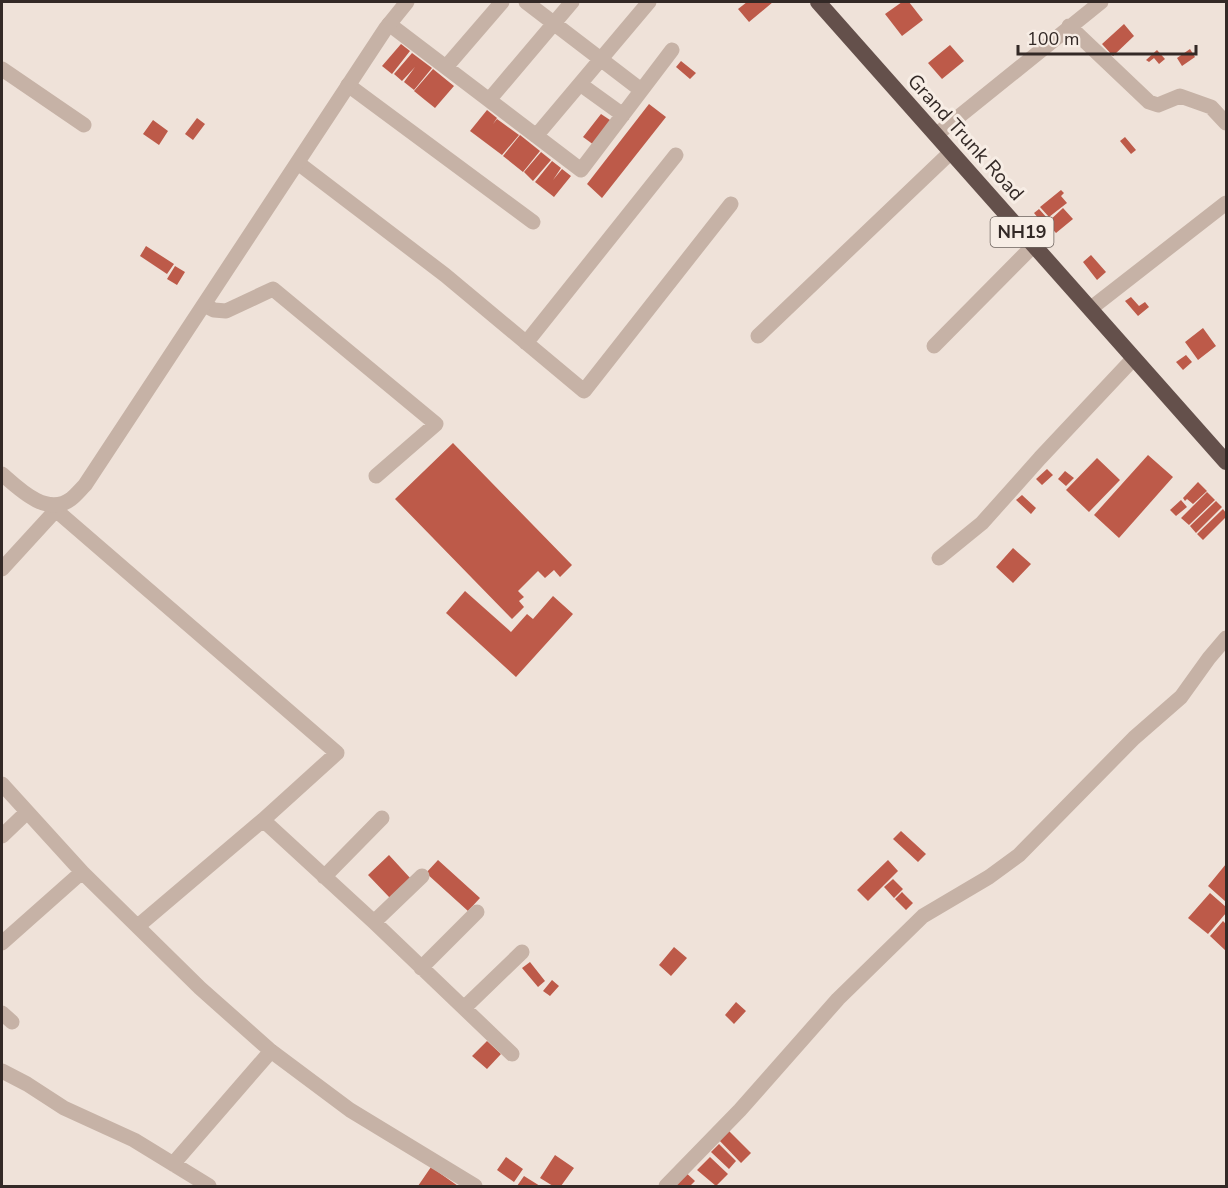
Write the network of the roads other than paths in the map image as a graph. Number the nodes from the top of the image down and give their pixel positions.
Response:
1 (407, 2) edge
2 (502, 2) edge
3 (526, 2) edge
4 (572, 2) edge
5 (649, 2) edge
6 (818, 2) edge
7 (1101, 2) edge
8 (554, 23) junction
9 (389, 24) junction
10 (1069, 26) junction
11 (672, 50) dead end
12 (601, 59) junction
13 (446, 67) junction
14 (2, 69) edge
15 (580, 84) junction
16 (348, 85) junction
17 (641, 90) junction
18 (489, 100) junction
19 (623, 115) junction
20 (1227, 123) edge
21 (84, 125) dead end
22 (936, 135) junction
23 (536, 136) junction
24 (951, 152) junction
25 (676, 155) dead end
26 (298, 163) junction
27 (1227, 203) edge
28 (731, 204) dead end
29 (533, 222) dead end
30 (1034, 245) junction
31 (204, 305) junction
32 (1090, 309) junction
33 (758, 336) dead end
34 (526, 343) junction
35 (934, 346) dead end
36 (1134, 358) junction
37 (1227, 462) edge
38 (2, 474) edge
39 (376, 476) dead end
40 (53, 508) junction
41 (939, 558) dead end
42 (2, 569) edge
43 (1227, 638) edge
44 (2, 784) edge
45 (26, 813) junction
46 (382, 818) dead end
47 (263, 820) junction
48 (2, 836) edge
49 (82, 872) junction
50 (422, 876) dead end
51 (324, 877) junction
52 (477, 912) dead end
53 (374, 922) junction
54 (138, 927) junction
55 (2, 943) edge
56 (522, 952) dead end
57 (422, 968) junction
58 (464, 1008) junction
59 (271, 1051) junction
60 (512, 1054) dead end
61 (2, 1071) edge
62 (173, 1164) junction
63 (209, 1186) edge
64 (475, 1186) edge
65 (666, 1186) edge

1 - 9 street
2 - 13 street
3 - 8 street
4 - 8 street
5 - 12 street
6 - 22 highway, Grand Trunk Road / NH19
7 - 10 street
8 - 12 street
8 - 18 street
9 - 13 street
9 - 16 street
10 - 20 street
10 - 22 street
11 - 17 street
12 - 15 street
12 - 17 street
13 - 18 street
14 - 21 street
15 - 19 street
15 - 23 street
16 - 26 street
16 - 29 street
17 - 19 street
18 - 23 street
19 - 23 street
22 - 24 highway, Grand Trunk Road / NH19
24 - 30 highway, Grand Trunk Road / NH19
24 - 33 street
25 - 34 street
26 - 31 street
26 - 34 street
27 - 32 street
28 - 34 street
30 - 32 highway, Grand Trunk Road / NH19
30 - 35 street
31 - 39 street
31 - 40 street
32 - 36 highway, Grand Trunk Road / NH19
36 - 37 highway, Grand Trunk Road / NH19
36 - 41 street
38 - 40 street
40 - 42 street
40 - 47 street
43 - 65 street
44 - 45 street
45 - 48 street
45 - 49 street
46 - 51 street
47 - 51 street
47 - 54 street
49 - 54 street
49 - 55 street
50 - 53 street
51 - 53 street
52 - 57 street
53 - 57 street
54 - 59 street
56 - 58 street
57 - 58 street
58 - 60 street
59 - 62 street
59 - 64 street
61 - 62 street
62 - 63 street

